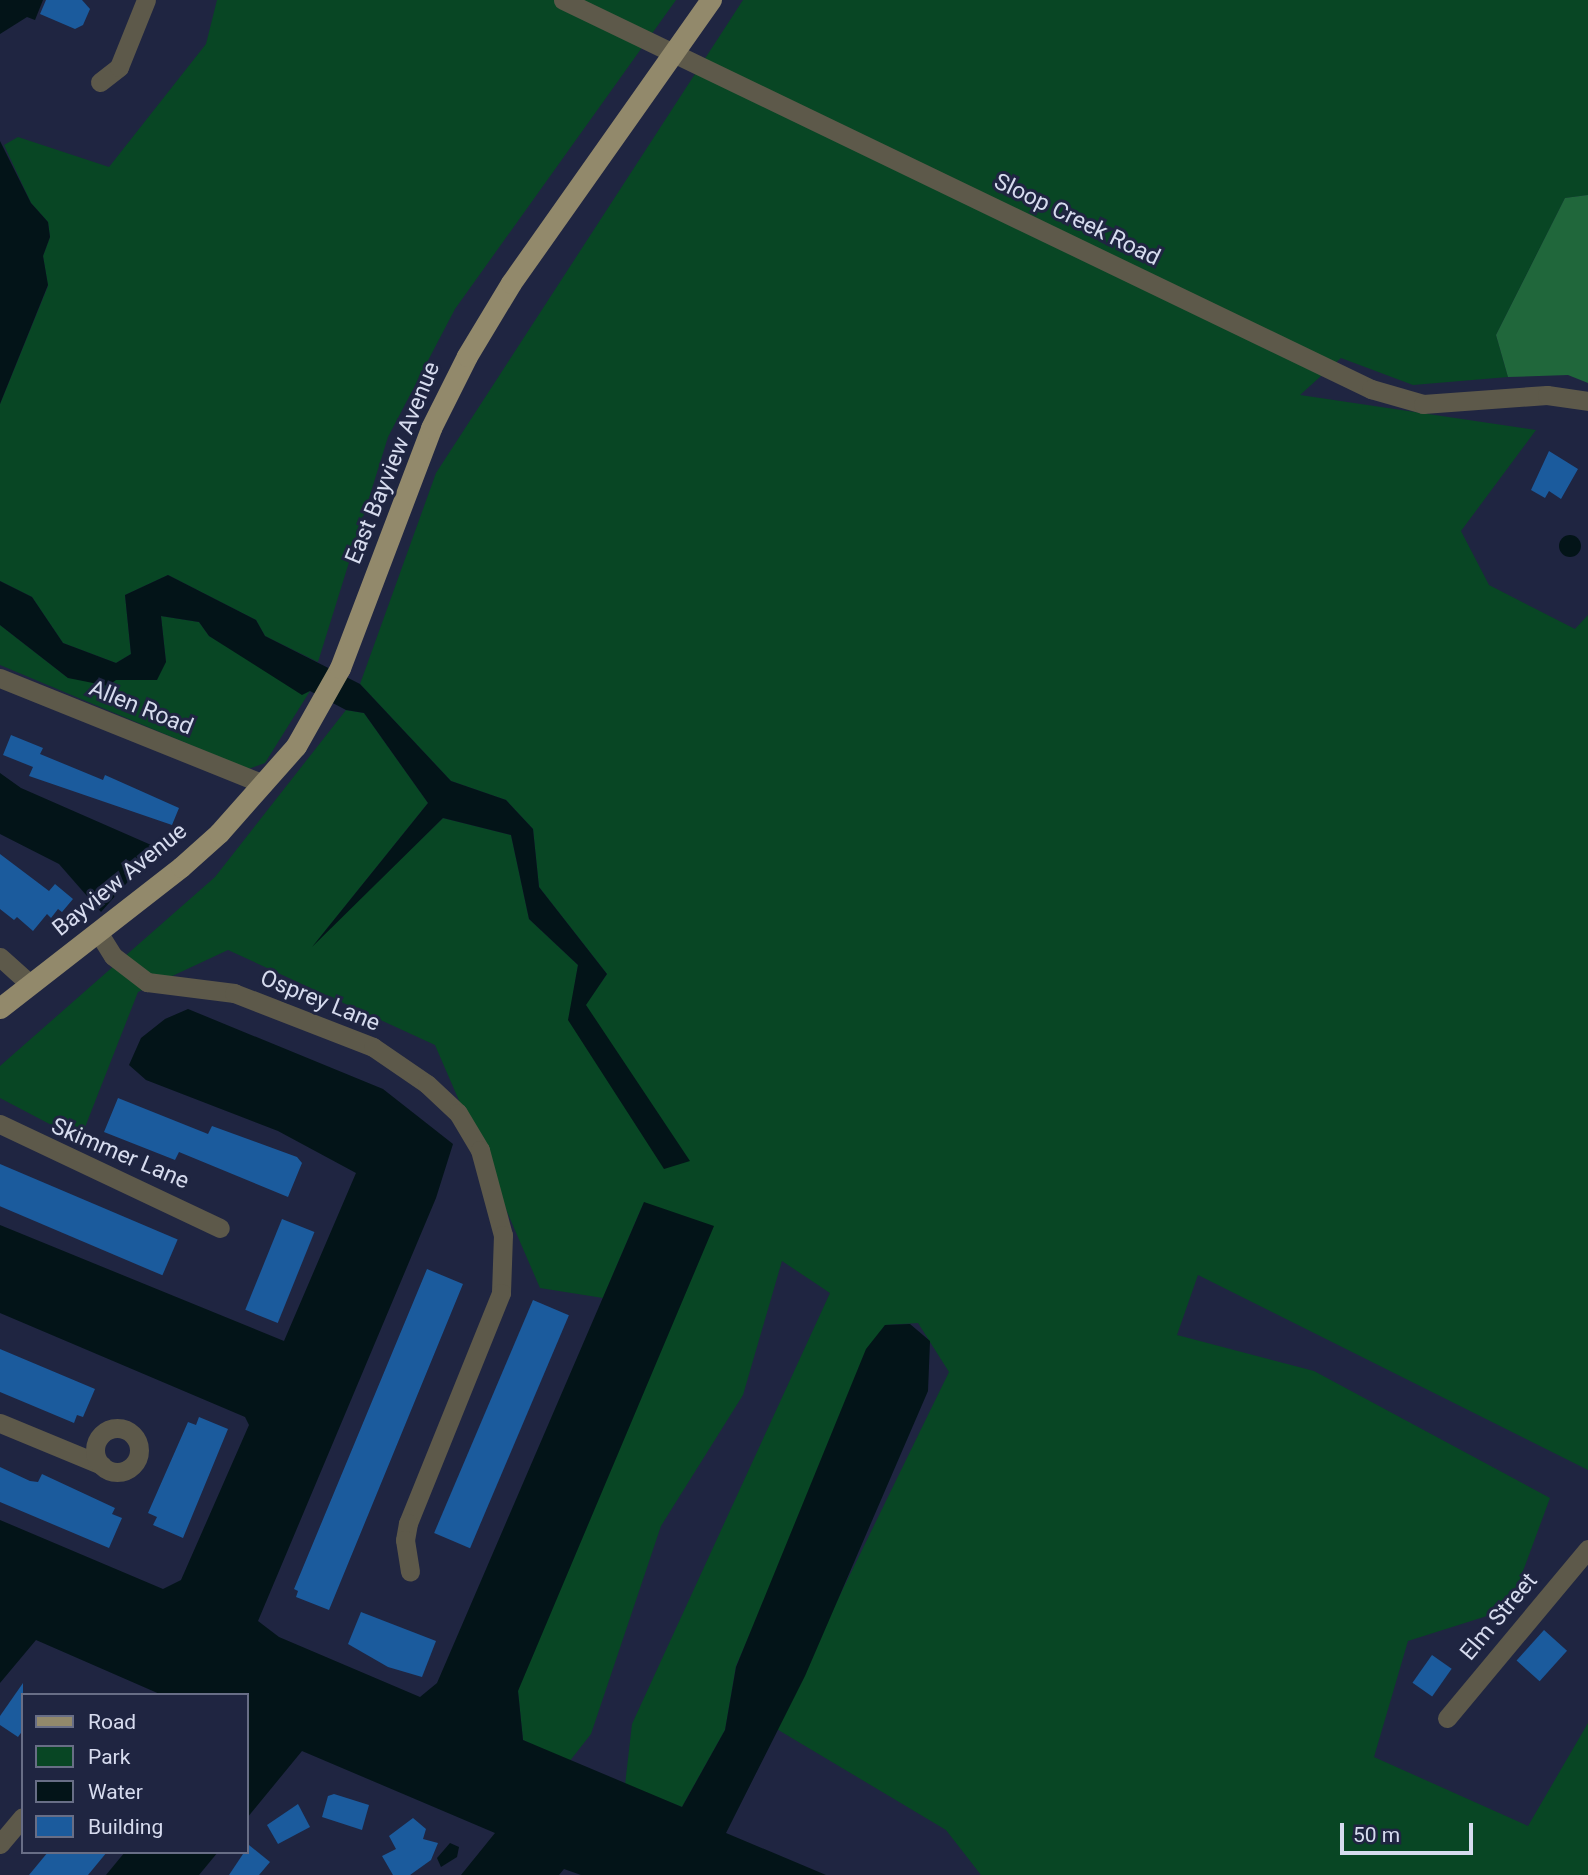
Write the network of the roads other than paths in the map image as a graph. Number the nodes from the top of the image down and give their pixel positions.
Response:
1 (146, 0) edge
2 (563, 0) edge
3 (711, 0) edge
4 (677, 53) junction
5 (100, 82) dead end
6 (1588, 401) edge
7 (0, 678) edge
8 (264, 784) junction
9 (98, 932) junction
10 (0, 957) edge
11 (29, 983) junction
12 (0, 1008) edge
13 (0, 1124) edge
14 (220, 1228) dead end
15 (0, 1423) edge
16 (102, 1465) dead end
17 (1588, 1549) edge
18 (410, 1572) dead end
19 (1447, 1718) dead end
20 (21, 1819) edge
21 (0, 1843) edge

1 - 5 street
2 - 4 street, Sloop Creek Road
3 - 4 main road, East Bayview Avenue
4 - 6 street, Sloop Creek Road
4 - 8 main road, East Bayview Avenue
7 - 8 street, Allen Road
8 - 9 main road, Bayview Avenue
9 - 11 main road, Bayview Avenue
9 - 18 street, Osprey Lane
10 - 11 street
11 - 12 main road, Bayview Avenue
13 - 14 street, Skimmer Lane
15 - 16 street
17 - 19 street, Elm Street
20 - 21 street

